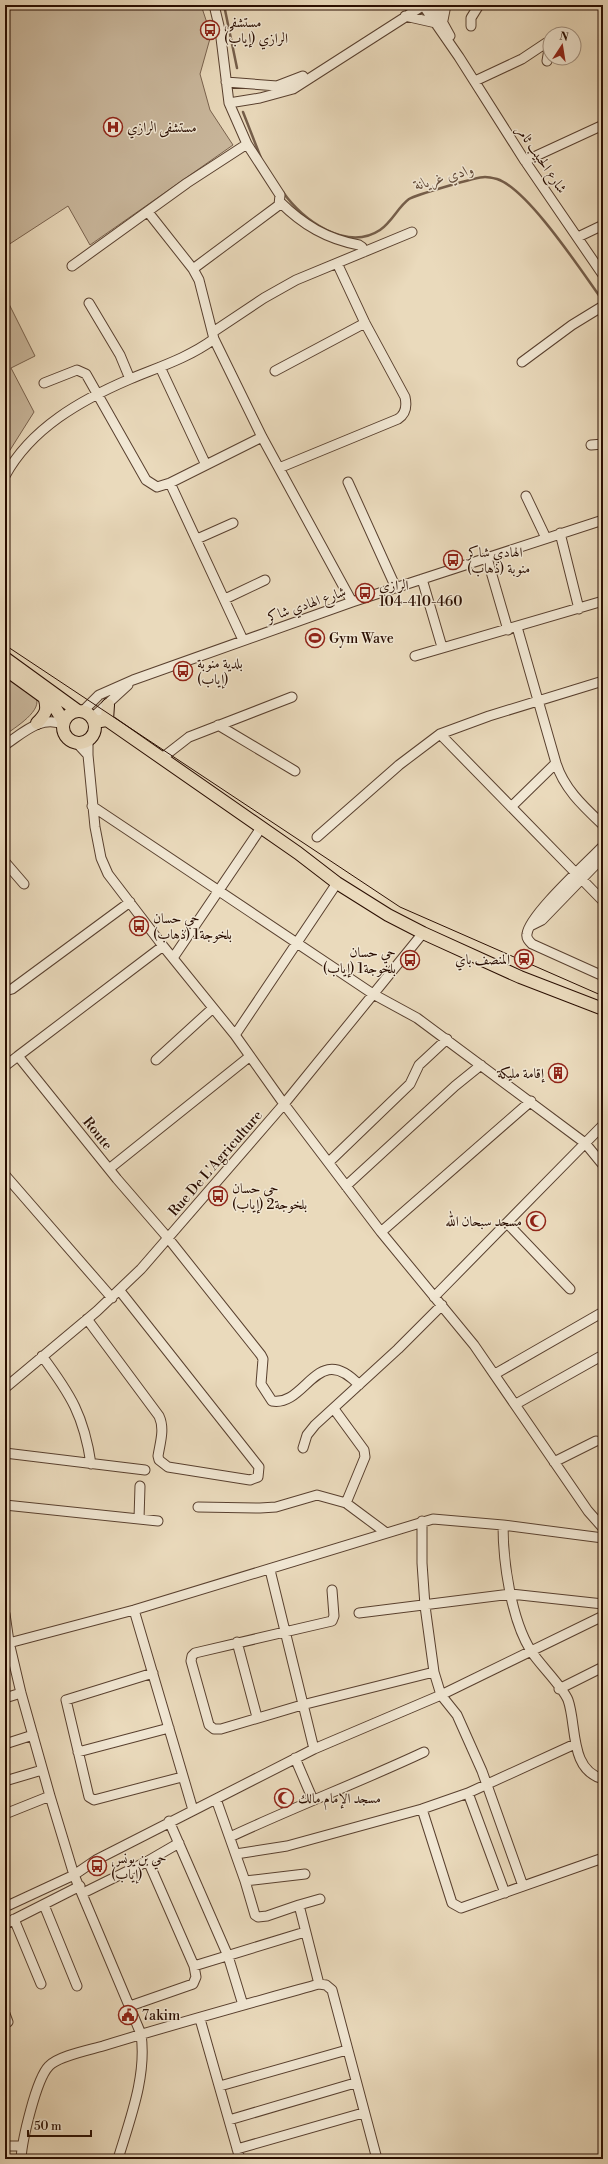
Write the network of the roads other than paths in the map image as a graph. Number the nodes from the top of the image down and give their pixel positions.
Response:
1 (214, 5) edge
2 (423, 5) edge
3 (433, 5) edge
4 (446, 5) edge
5 (479, 5) edge
6 (405, 16) junction
7 (439, 22) junction
8 (471, 26) dead end
9 (542, 46) edge
10 (330, 64) junction
11 (475, 81) junction
12 (226, 82) junction
13 (229, 103) junction
14 (603, 125) edge
15 (246, 144) junction
16 (525, 161) junction
17 (280, 202) junction
18 (148, 212) junction
19 (603, 226) edge
20 (412, 232) dead end
21 (578, 237) junction
22 (364, 252) junction
23 (337, 263) junction
24 (72, 266) dead end
25 (193, 269) junction
26 (603, 275) edge
27 (89, 303) dead end
28 (602, 306) edge
29 (365, 323) junction
30 (214, 335) junction
31 (522, 362) dead end
32 (160, 367) junction
33 (275, 370) dead end
34 (130, 380) junction
35 (44, 383) dead end
36 (98, 394) junction
37 (262, 437) junction
38 (603, 444) edge
39 (591, 445) dead end
40 (206, 465) junction
41 (279, 468) junction
42 (5, 476) edge
43 (348, 482) dead end
44 (170, 483) junction
45 (526, 496) dead end
46 (603, 520) edge
47 (233, 523) dead end
48 (560, 533) junction
49 (546, 538) junction
50 (197, 539) junction
51 (487, 558) junction
52 (422, 579) junction
53 (265, 580) dead end
54 (396, 588) junction
55 (225, 599) junction
56 (603, 601) edge
57 (352, 602) junction
58 (579, 608) junction
59 (513, 629) junction
60 (243, 640) junction
61 (442, 647) junction
62 (415, 656) dead end
63 (5, 658) edge
64 (5, 669) edge
65 (133, 680) junction
66 (603, 681) edge
67 (44, 696) junction
68 (292, 697) dead end
69 (538, 701) junction
70 (108, 705) junction
71 (87, 715) junction
72 (107, 720) junction
73 (37, 723) junction
74 (64, 723) junction
75 (218, 725) junction
76 (125, 731) junction
77 (440, 734) junction
78 (85, 739) junction
79 (5, 745) edge
80 (162, 758) junction
81 (556, 762) junction
82 (295, 771) dead end
83 (92, 806) junction
84 (510, 807) junction
85 (603, 825) edge
86 (261, 828) junction
87 (317, 837) dead end
88 (603, 846) edge
89 (603, 857) edge
90 (5, 862) edge
91 (579, 876) junction
92 (337, 883) junction
93 (24, 884) dead end
94 (220, 891) junction
95 (603, 901) edge
96 (130, 902) junction
97 (423, 933) junction
98 (298, 943) junction
99 (163, 946) junction
100 (173, 958) junction
101 (603, 976) edge
102 (5, 991) edge
103 (373, 994) junction
104 (213, 1008) junction
105 (603, 1009) edge
106 (235, 1035) junction
107 (447, 1039) junction
108 (18, 1056) junction
109 (249, 1057) junction
110 (156, 1060) dead end
111 (482, 1065) junction
112 (5, 1066) edge
113 (531, 1100) junction
114 (284, 1104) junction
115 (603, 1125) edge
116 (585, 1143) junction
117 (329, 1162) junction
118 (603, 1165) edge
119 (109, 1169) junction
120 (5, 1175) edge
121 (346, 1186) junction
122 (507, 1223) junction
123 (381, 1232) junction
124 (168, 1238) junction
125 (570, 1289) dead end
126 (120, 1291) junction
127 (434, 1297) junction
128 (112, 1298) junction
129 (442, 1305) junction
130 (603, 1312) edge
131 (87, 1319) junction
132 (603, 1355) edge
133 (42, 1356) junction
134 (494, 1374) junction
135 (359, 1385) junction
136 (5, 1388) edge
137 (516, 1404) junction
138 (334, 1409) junction
139 (596, 1441) dead end
140 (302, 1448) dead end
141 (5, 1453) edge
142 (554, 1462) junction
143 (91, 1464) junction
144 (145, 1470) dead end
145 (140, 1486) dead end
146 (346, 1503) junction
147 (5, 1505) edge
148 (198, 1507) dead end
149 (139, 1519) junction
150 (158, 1521) dead end
151 (422, 1521) junction
152 (503, 1525) junction
153 (603, 1528) edge
154 (385, 1532) junction
155 (603, 1538) edge
156 (270, 1570) junction
157 (332, 1590) dead end
158 (511, 1594) junction
159 (603, 1604) edge
160 (424, 1606) junction
161 (134, 1610) junction
162 (359, 1613) dead end
163 (5, 1614) edge
164 (603, 1616) edge
165 (286, 1631) junction
166 (237, 1642) junction
167 (7, 1643) edge
168 (531, 1651) junction
169 (603, 1668) edge
170 (434, 1672) junction
171 (153, 1673) junction
172 (560, 1689) junction
173 (21, 1693) junction
174 (441, 1695) junction
175 (5, 1698) edge
176 (302, 1704) junction
177 (257, 1717) junction
178 (169, 1728) junction
179 (33, 1736) junction
180 (5, 1744) edge
181 (575, 1744) junction
182 (314, 1749) junction
183 (78, 1752) junction
184 (424, 1752) dead end
185 (295, 1758) junction
186 (42, 1770) junction
187 (182, 1777) junction
188 (603, 1779) edge
189 (5, 1781) edge
190 (487, 1784) junction
191 (468, 1793) junction
192 (50, 1796) junction
193 (216, 1799) junction
194 (313, 1800) junction
195 (422, 1809) junction
196 (193, 1810) junction
197 (5, 1814) edge
198 (169, 1821) junction
199 (230, 1837) junction
200 (179, 1843) junction
201 (236, 1854) junction
202 (603, 1858) edge
203 (148, 1861) junction
204 (304, 1874) dead end
205 (74, 1875) junction
206 (245, 1881) junction
207 (523, 1886) junction
208 (82, 1890) junction
209 (505, 1893) junction
210 (320, 1899) dead end
211 (44, 1905) junction
212 (299, 1905) junction
213 (5, 1907) edge
214 (14, 1919) junction
215 (5, 1924) edge
216 (305, 1932) junction
217 (228, 1956) junction
218 (194, 1966) junction
219 (41, 1984) dead end
220 (319, 1984) junction
221 (77, 1986) dead end
222 (243, 2005) junction
223 (130, 2006) junction
224 (200, 2018) junction
225 (141, 2034) junction
226 (347, 2050) junction
227 (355, 2083) junction
228 (220, 2086) junction
229 (363, 2113) junction
230 (229, 2120) junction
231 (5, 2146) edge
232 (22, 2146) junction
233 (237, 2156) edge
234 (21, 2159) edge
235 (118, 2159) edge
236 (377, 2159) edge

1 - 12 street
2 - 6 street
2 - 7 street
3 - 7 street
4 - 7 street
5 - 8 street
6 - 7 street
6 - 10 street
7 - 11 street, شارع الحبيب ثامر
9 - 11 street
10 - 12 street
10 - 13 street
11 - 16 street, شارع الحبيب ثامر
12 - 13 street
13 - 15 street
14 - 16 street
15 - 17 street
15 - 18 street
16 - 21 street, شارع الحبيب ثامر
17 - 22 street
17 - 25 street
18 - 24 street
18 - 25 street
19 - 21 street
20 - 22 street
21 - 26 street, شارع الحبيب ثامر
22 - 23 street
23 - 29 street
23 - 30 street
25 - 30 street
27 - 34 street
28 - 31 street
29 - 33 street
29 - 41 street
30 - 32 street
30 - 37 street
32 - 34 street
32 - 40 street
34 - 36 street
35 - 36 street
36 - 42 street
36 - 44 street
37 - 40 street
37 - 41 street
38 - 39 street
40 - 44 street
41 - 57 street
43 - 54 street
44 - 50 street
45 - 49 street
46 - 48 street, شارع الهادي شاكر
47 - 50 street
48 - 49 street, شارع الهادي شاكر
48 - 58 street
49 - 51 street, شارع الهادي شاكر
50 - 55 street
51 - 52 street, شارع الهادي شاكر
51 - 59 street
52 - 54 street, شارع الهادي شاكر
52 - 61 street
53 - 55 street
54 - 57 street, شارع الهادي شاكر
55 - 60 street
56 - 58 street
57 - 60 street, شارع الهادي شاكر
58 - 59 street
59 - 61 street
59 - 69 street
60 - 65 street, شارع الهادي شاكر
61 - 62 street
63 - 71 main road
64 - 67 main road
65 - 70 street, شارع الهادي شاكر
65 - 71 street, شارع الهادي شاكر
66 - 69 street
67 - 73 main road
67 - 74 main road
68 - 75 street
69 - 77 street
69 - 81 street
70 - 71 street, شارع الهادي شاكر
70 - 72 main road
71 - 72 main road
71 - 74 main road
71 - 78 main road
72 - 76 main road
73 - 74 street
73 - 79 street
74 - 78 main road
75 - 80 street
75 - 82 street
76 - 78 main road
76 - 80 main road
77 - 84 street
77 - 87 street
78 - 83 street
80 - 86 main road
81 - 84 street
81 - 85 street
83 - 94 street
83 - 96 street
84 - 91 street
86 - 92 main road
86 - 94 street
88 - 91 street
89 - 91 street
90 - 93 street
91 - 95 street
91 - 101 street
92 - 97 main road
92 - 98 street
94 - 98 street
94 - 100 street
96 - 99 street
96 - 102 street
97 - 103 street, Rue De L'Agriculture
97 - 105 main road
98 - 103 street
98 - 106 street
99 - 100 street
99 - 108 street
100 - 104 street
103 - 107 street
103 - 114 street, Rue De L'Agriculture
104 - 106 street
104 - 110 street
106 - 109 street
107 - 111 street
107 - 117 street
108 - 112 street
108 - 119 street, Route
109 - 114 street
109 - 119 street
111 - 113 street
111 - 121 street
113 - 116 street
113 - 123 street
114 - 117 street
114 - 124 street, Rue De L'Agriculture
115 - 116 street
116 - 118 street
116 - 122 street
117 - 121 street
119 - 124 street, Route
120 - 128 street
121 - 123 street
122 - 125 street
122 - 127 street
123 - 127 street
124 - 126 street, Rue De L'Agriculture
124 - 135 street, Route
126 - 128 street, Rue De L'Agriculture
126 - 131 street
127 - 129 street
128 - 131 street, Rue De L'Agriculture
129 - 134 street
129 - 135 street
130 - 134 street
131 - 133 street, Rue De L'Agriculture
132 - 137 street
133 - 136 street, Rue De L'Agriculture
133 - 143 street
134 - 137 street
135 - 138 street
137 - 142 street
138 - 140 street
138 - 146 street
139 - 142 street
141 - 143 street
142 - 153 street
143 - 144 street
145 - 149 street
146 - 148 street
146 - 154 street
147 - 149 street
149 - 150 street
151 - 152 street
151 - 154 street
151 - 160 street
152 - 155 street
152 - 158 street
154 - 156 street
156 - 161 street
156 - 165 street
157 - 165 street
158 - 159 street
158 - 160 street
158 - 168 street
160 - 162 street
160 - 170 street
161 - 167 street
161 - 171 street
163 - 167 street
164 - 168 street
165 - 166 street
165 - 176 street
166 - 177 street
166 - 177 street
167 - 173 street
168 - 172 street
168 - 174 street
169 - 172 street
170 - 174 street
170 - 176 street
171 - 178 street
171 - 183 street
172 - 181 street
173 - 175 street
173 - 179 street
174 - 182 street
174 - 190 street
176 - 177 street
176 - 182 street
178 - 183 street
178 - 187 street
179 - 180 street
179 - 186 street
181 - 188 street
181 - 190 street
182 - 185 street
183 - 187 street
184 - 194 street
185 - 193 street
185 - 194 street
186 - 189 street
186 - 192 street
187 - 196 street
190 - 191 street
190 - 207 street
191 - 195 street
191 - 209 street
192 - 197 street
192 - 205 street
193 - 196 street
193 - 199 street
194 - 199 street
195 - 201 street
195 - 209 street
196 - 198 street
198 - 200 street
198 - 205 street
199 - 201 street
200 - 203 street
200 - 217 street
201 - 206 street
202 - 207 street
203 - 208 street
203 - 218 street
204 - 206 street
205 - 208 street
205 - 213 street
206 - 212 street
207 - 209 street
208 - 211 street
208 - 223 street
210 - 212 street
211 - 214 street
211 - 221 street
212 - 216 street
214 - 215 street
214 - 219 street
216 - 217 street
216 - 220 street
217 - 218 street
217 - 222 street
218 - 223 street
220 - 222 street
220 - 226 street
222 - 224 street
223 - 225 street
224 - 225 street
224 - 228 street
225 - 232 street
225 - 235 street
226 - 227 street
226 - 228 street
227 - 229 street
227 - 230 street
228 - 230 street
229 - 233 street
229 - 236 street
230 - 233 street
231 - 232 street
232 - 234 street

